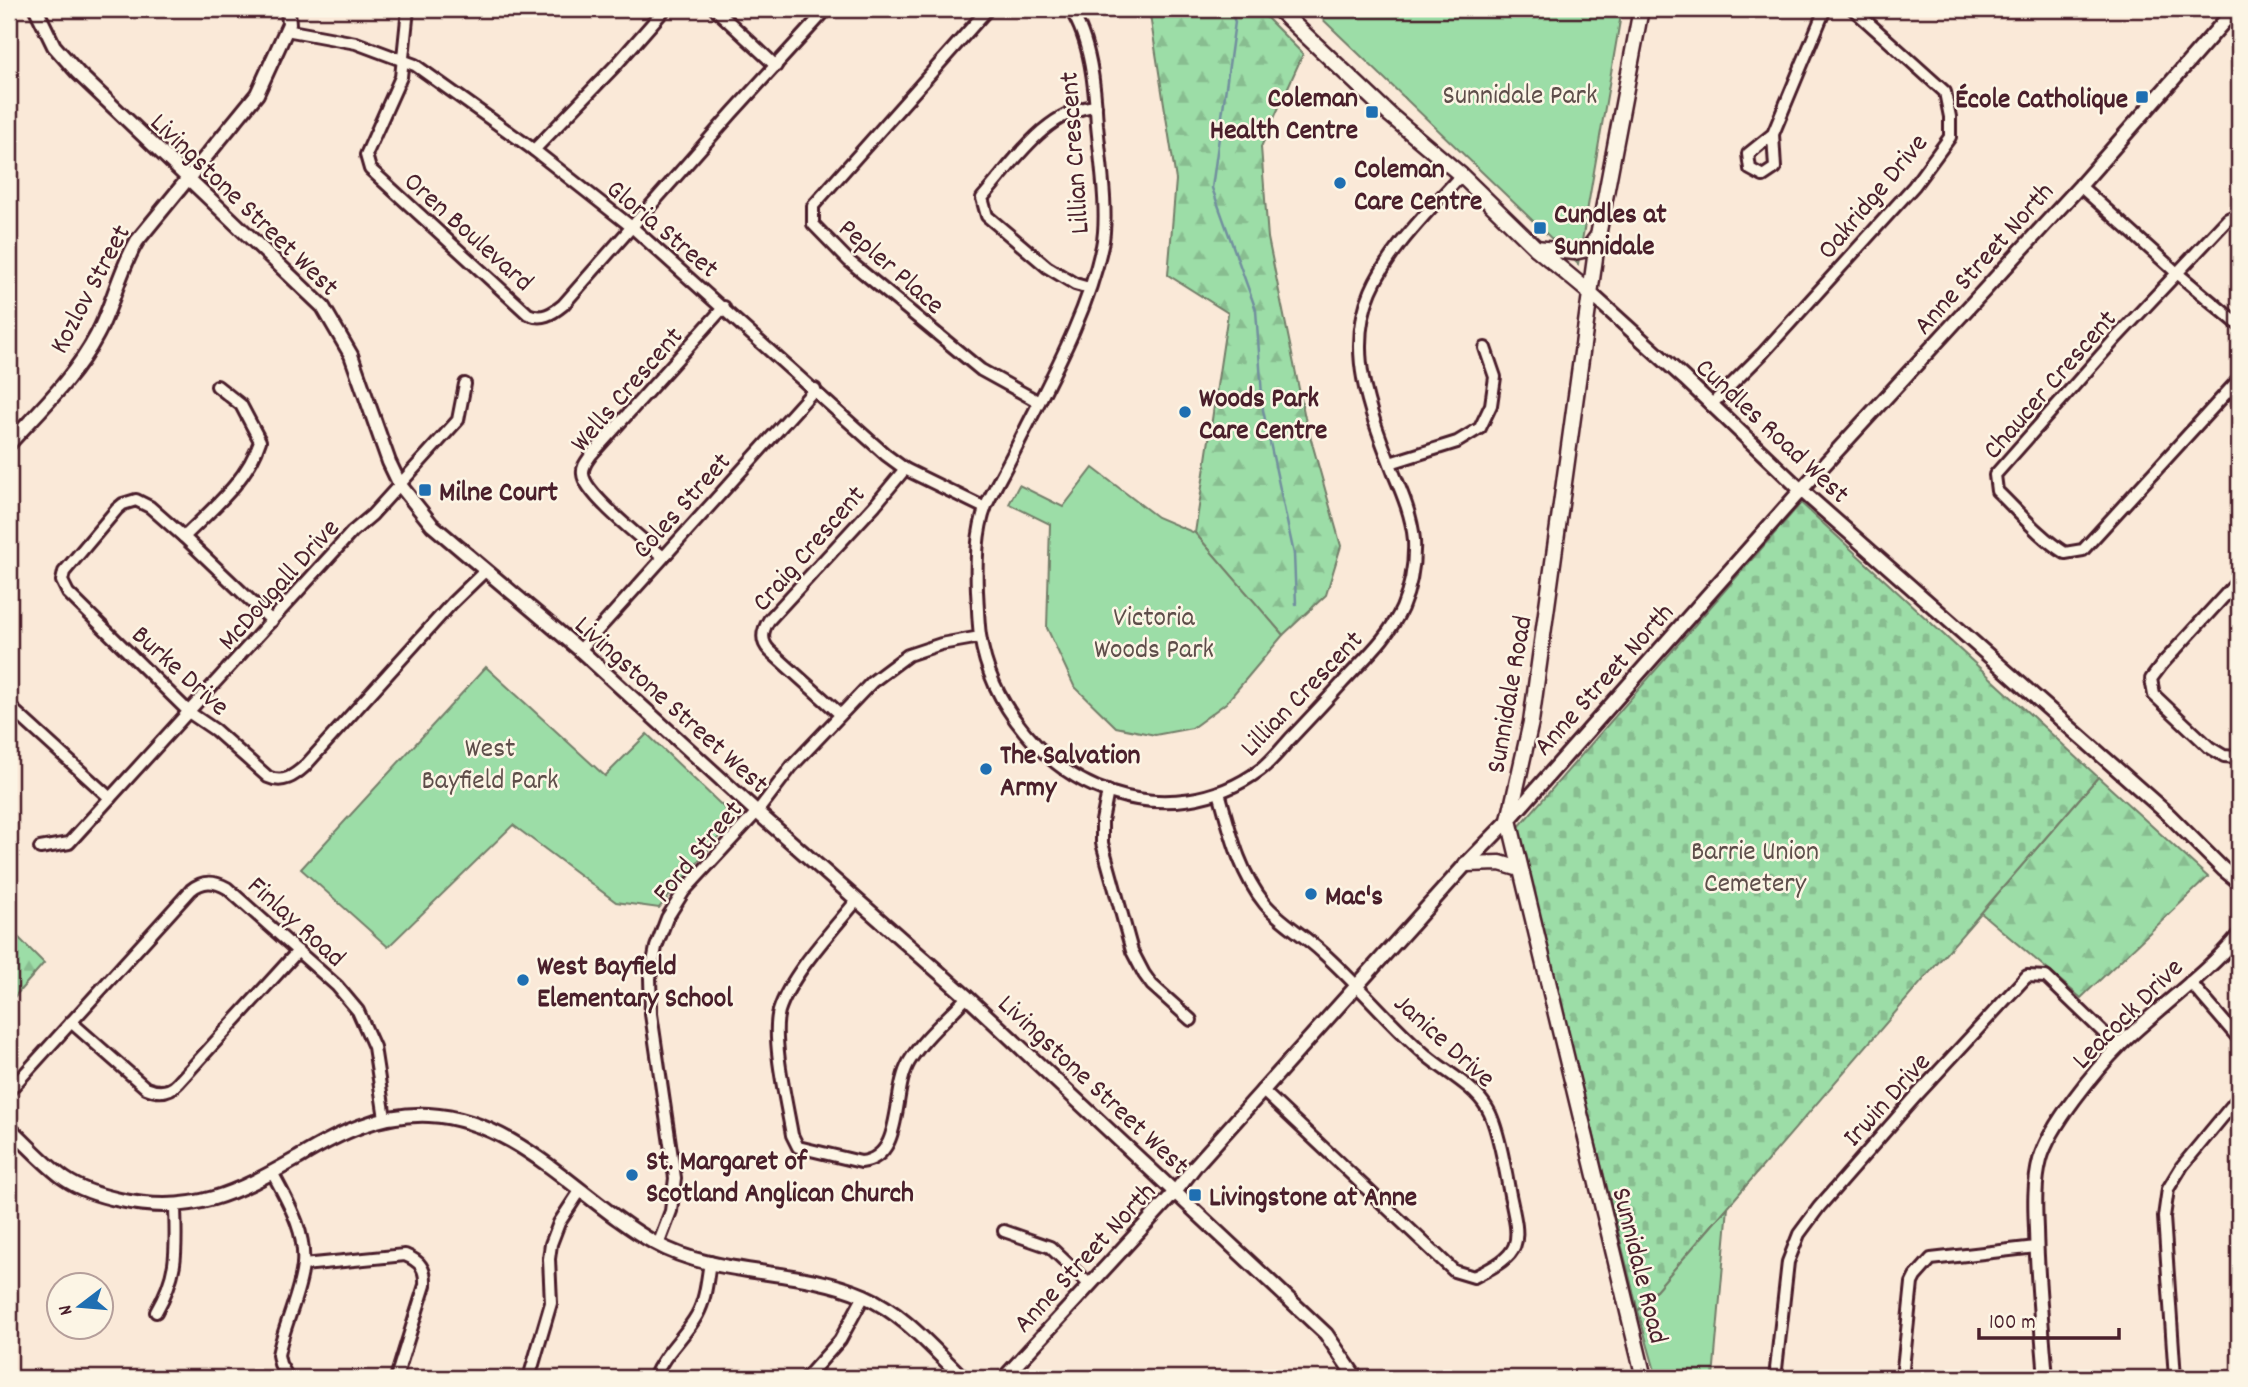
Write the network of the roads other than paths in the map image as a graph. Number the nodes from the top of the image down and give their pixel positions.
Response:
1 (36, 9) edge
2 (288, 9) edge
3 (408, 9) edge
4 (665, 9) edge
5 (715, 9) edge
6 (827, 9) edge
7 (988, 9) edge
8 (1070, 9) edge
9 (1279, 9) edge
10 (1641, 9) edge
11 (1825, 9) edge
12 (1853, 9) edge
13 (2235, 9) edge
14 (286, 30) junction
15 (404, 61) junction
16 (776, 65) junction
17 (1096, 106) junction
18 (1773, 134) dead end
19 (534, 150) junction
20 (1461, 175) junction
21 (187, 178) junction
22 (2080, 186) junction
23 (2239, 214) edge
24 (633, 228) junction
25 (1598, 236) junction
26 (1536, 248) junction
27 (2178, 273) junction
28 (1089, 288) junction
29 (1589, 292) junction
30 (724, 307) junction
31 (2239, 325) edge
32 (1485, 348) dead end
33 (2239, 379) edge
34 (465, 384) dead end
35 (218, 386) dead end
36 (815, 389) junction
37 (1039, 402) junction
38 (1711, 405) junction
39 (9, 444) edge
40 (1390, 463) junction
41 (905, 469) junction
42 (400, 485) junction
43 (1801, 490) junction
44 (985, 509) junction
45 (184, 537) junction
46 (663, 556) junction
47 (486, 570) junction
48 (2239, 580) edge
49 (272, 621) junction
50 (980, 637) junction
51 (580, 650) junction
52 (9, 706) edge
53 (190, 713) junction
54 (840, 714) junction
55 (2239, 753) edge
56 (1108, 792) junction
57 (1219, 792) junction
58 (110, 798) junction
59 (757, 812) junction
60 (1508, 820) junction
61 (40, 849) dead end
62 (1466, 864) junction
63 (1520, 869) junction
64 (2239, 882) edge
65 (857, 900) junction
66 (2239, 935) edge
67 (298, 951) junction
68 (2190, 982) junction
69 (1357, 986) junction
70 (967, 997) junction
71 (1191, 1020) dead end
72 (71, 1021) junction
73 (2239, 1039) edge
74 (2120, 1045) junction
75 (1262, 1090) junction
76 (9, 1091) edge
77 (2239, 1097) edge
78 (385, 1118) junction
79 (9, 1128) edge
80 (272, 1172) junction
81 (580, 1191) junction
82 (1175, 1192) junction
83 (175, 1206) junction
84 (1004, 1231) dead end
85 (658, 1245) junction
86 (2036, 1247) junction
87 (710, 1262) junction
88 (303, 1265) junction
89 (1089, 1284) junction
90 (864, 1296) junction
91 (156, 1312) dead end
92 (288, 1378) edge
93 (396, 1378) edge
94 (529, 1378) edge
95 (654, 1378) edge
96 (806, 1378) edge
97 (963, 1378) edge
98 (1004, 1378) edge
99 (1356, 1378) edge
100 (1644, 1378) edge
101 (1775, 1378) edge
102 (1902, 1378) edge
103 (2046, 1378) edge
104 (2175, 1378) edge

1 - 21 street, Livingstone Street West
2 - 14 street, Kozlov Street
3 - 15 street, Oren Boulevard
4 - 19 street
5 - 16 street
6 - 16 street, Oren Boulevard
7 - 37 street, Pepler Place
8 - 17 street, Lillian Crescent
9 - 20 main road, Cundles Road West
10 - 25 main road, Sunnidale Road
11 - 18 street
12 - 38 street, Oakridge Drive
13 - 22 street, Anne Street North
14 - 15 street, Gloria Street
14 - 21 street, Kozlov Street
15 - 19 street, Gloria Street
15 - 24 street, Oren Boulevard
16 - 24 street, Oren Boulevard
17 - 28 street, Lillian Crescent
17 - 28 street
19 - 24 street, Gloria Street
20 - 26 main road, Cundles Road West
20 - 40 street, Lillian Crescent
21 - 39 street, Kozlov Street
21 - 42 street, Livingstone Street West
22 - 27 street
22 - 43 street, Anne Street North
23 - 27 street, Chaucer Crescent
24 - 30 street, Gloria Street
25 - 26 main road
25 - 29 main road, Sunnidale Road
26 - 29 main road, Cundles Road West
27 - 31 street
27 - 33 street, Chaucer Crescent
28 - 37 street, Lillian Crescent
29 - 38 street, Cundles Road West
29 - 60 main road, Sunnidale Road
30 - 36 street, Gloria Street
30 - 46 street, Wells Crescent
32 - 40 street
34 - 42 street
35 - 45 street
36 - 41 street, Gloria Street
36 - 46 street, Coles Street
37 - 44 street, Lillian Crescent
38 - 43 street, Cundles Road West
40 - 57 street, Lillian Crescent
41 - 44 street, Gloria Street
41 - 54 street, Craig Crescent
42 - 47 street, Livingstone Street West
42 - 49 street, McDougall Drive
43 - 60 street, Anne Street North
43 - 64 street, Cundles Road West
44 - 50 street, Lillian Crescent
45 - 49 street, Burke Drive
45 - 53 street, Burke Drive
46 - 51 street, Coles Street
47 - 51 street, Livingstone Street West
47 - 53 street, Burke Drive
48 - 55 street
49 - 53 street, McDougall Drive
50 - 54 street, Ford Street
50 - 56 street, Lillian Crescent
51 - 59 street, Livingstone Street West
52 - 58 street
53 - 58 street, McDougall Drive
54 - 59 street, Ford Street
56 - 57 street, Lillian Crescent
56 - 71 street
57 - 69 street, Janice Drive
58 - 61 street, McDougall Drive
59 - 65 street, Livingstone Street West
59 - 85 street, Ford Street
60 - 62 street, Anne Street North
60 - 63 main road, Sunnidale Road
62 - 63 main road
62 - 69 street, Anne Street North
63 - 100 main road, Sunnidale Road
65 - 70 street, Livingstone Street West
65 - 70 street
66 - 68 street, Leacock Drive
67 - 72 street, Finlay Road
67 - 72 street
67 - 78 street, Finlay Road
68 - 73 street
68 - 74 street, Leacock Drive
69 - 75 street, Anne Street North
69 - 75 street, Janice Drive
70 - 82 street, Livingstone Street West
72 - 76 street, Finlay Road
74 - 86 street, Leacock Drive
74 - 101 street, Irwin Drive
75 - 82 street, Anne Street North
77 - 104 street
78 - 80 street
78 - 81 street
79 - 83 street
80 - 83 street
80 - 88 street
81 - 85 street
81 - 94 street
82 - 89 street, Anne Street North
82 - 99 street, Livingstone Street West
83 - 91 street
84 - 89 street
85 - 87 street
86 - 102 street
86 - 103 street, Leacock Drive
87 - 90 street
87 - 95 street
88 - 92 street
88 - 93 street
89 - 98 street, Anne Street North
90 - 96 street
90 - 97 street

